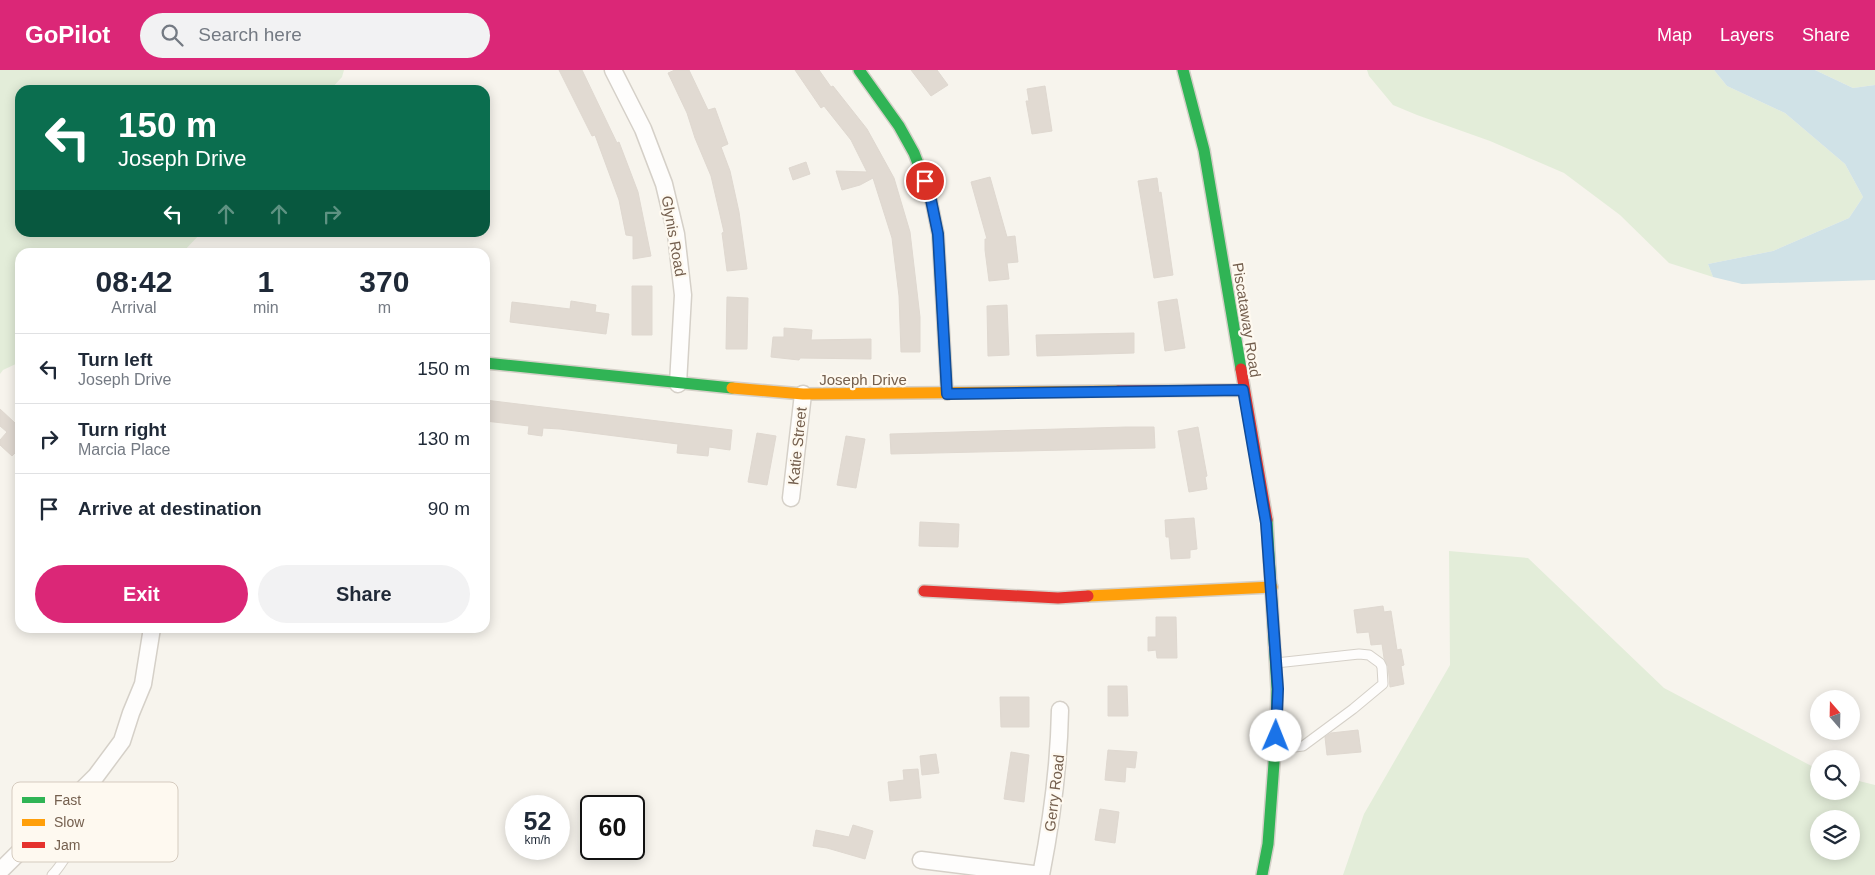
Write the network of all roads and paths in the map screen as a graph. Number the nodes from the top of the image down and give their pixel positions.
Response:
1 (613, 70) edge
2 (859, 70) edge
3 (1183, 70) edge
4 (490, 364) edge
5 (678, 384) junction
6 (1243, 390) junction
7 (803, 394) junction
8 (947, 394) junction
9 (791, 498) dead end
10 (1272, 586) junction
11 (924, 591) dead end
12 (151, 633) edge
13 (1276, 662) junction
14 (1060, 710) dead end
15 (1275, 750) junction
16 (90, 782) edge
17 (12, 859) edge
18 (920, 860) dead end
19 (64, 862) edge
20 (0, 871) edge
21 (52, 875) edge
22 (1041, 875) edge
23 (1262, 875) edge

1 - 5 street, Glynis Road
2 - 8 street
3 - 6 street, Piscataway Road
4 - 5 street, Joseph Drive
5 - 7 street, Joseph Drive
6 - 8 street, Joseph Drive
6 - 10 street, Piscataway Road
7 - 8 street, Joseph Drive
7 - 9 street, Katie Street
10 - 11 street
10 - 13 street, Piscataway Road
12 - 16 street
13 - 15 street, Piscataway Road
13 - 15 lane
14 - 22 street, Gerry Road
15 - 23 street, Piscataway Road
17 - 20 street
18 - 22 street
19 - 21 lane

